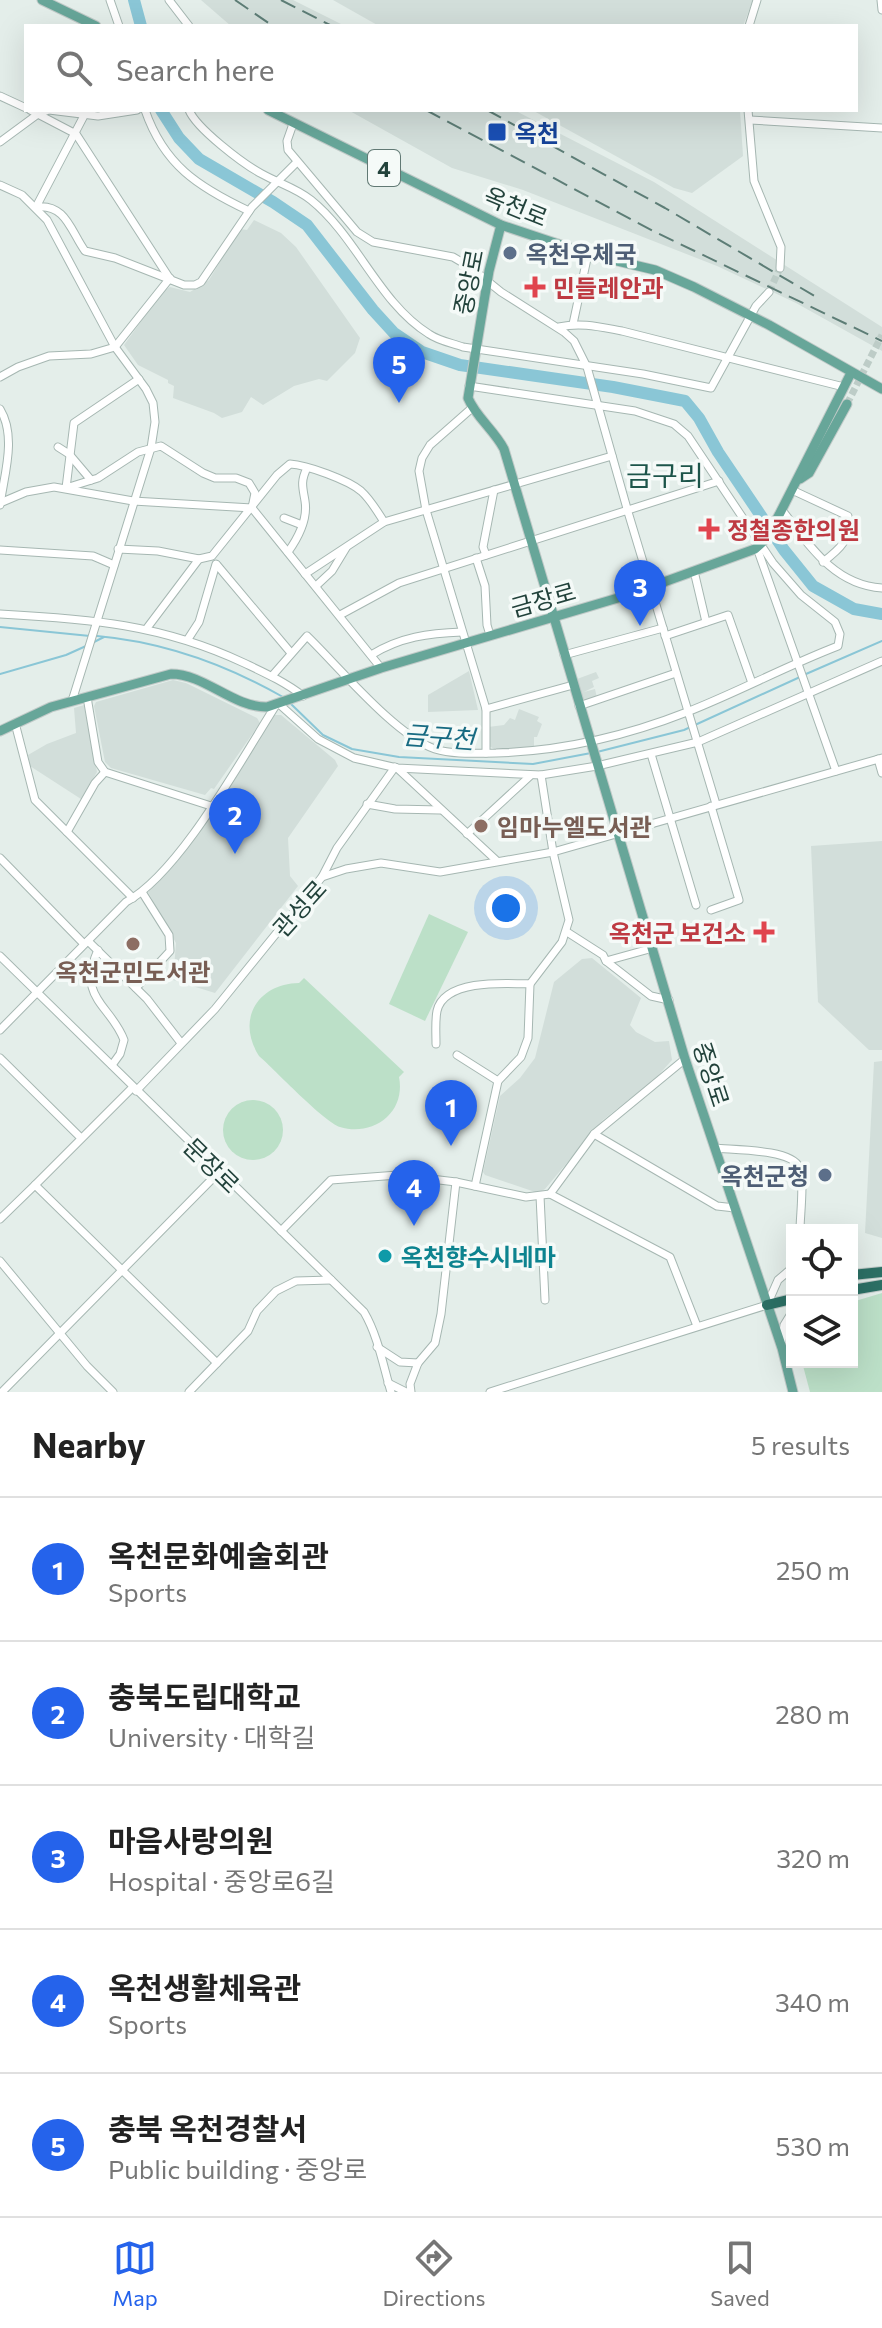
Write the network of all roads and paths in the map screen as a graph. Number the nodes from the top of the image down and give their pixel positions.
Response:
1 (42, 0) edge
2 (110, 0) edge
3 (169, 0) edge
4 (757, 0) edge
5 (881, 0) edge
6 (882, 10) edge
7 (92, 24) edge
8 (118, 24) edge
9 (187, 24) edge
10 (750, 24) edge
11 (0, 96) edge
12 (24, 108) edge
13 (30, 112) edge
14 (33, 112) edge
15 (146, 112) edge
16 (189, 112) edge
17 (272, 112) edge
18 (748, 112) edge
19 (86, 113) edge
20 (750, 120) junction
21 (293, 124) junction
22 (882, 128) edge
23 (76, 134) junction
24 (0, 142) edge
25 (297, 162) junction
26 (275, 182) junction
27 (0, 185) edge
28 (36, 207) junction
29 (250, 209) junction
30 (501, 225) junction
31 (588, 254) junction
32 (780, 268) tunnel mouth
33 (170, 278) junction
34 (487, 281) junction
35 (769, 292) tunnel mouth
36 (754, 317) junction
37 (573, 324) junction
38 (558, 327) junction
39 (115, 347) junction
40 (476, 348) junction
41 (728, 358) junction
42 (587, 366) junction
43 (851, 373) junction
44 (0, 377) edge
45 (139, 379) junction
46 (469, 383) junction
47 (844, 387) junction
48 (882, 389) edge
49 (598, 402) junction
50 (847, 404) tunnel mouth
51 (472, 408) junction
52 (0, 409) edge
53 (58, 447) dead end
54 (151, 448) junction
55 (69, 454) junction
56 (612, 456) junction
57 (307, 468) junction
58 (91, 480) junction
59 (719, 481) junction
60 (514, 484) junction
61 (795, 485) junction
62 (66, 488) junction
63 (494, 490) junction
64 (133, 501) junction
65 (0, 504) edge
66 (252, 508) junction
67 (426, 510) junction
68 (628, 512) junction
69 (781, 512) junction
70 (284, 518) dead end
71 (384, 522) junction
72 (302, 525) junction
73 (531, 541) junction
74 (761, 544) junction
75 (348, 546) junction
76 (118, 549) junction
77 (0, 550) edge
78 (215, 550) junction
79 (288, 552) junction
80 (486, 555) junction
81 (476, 558) junction
82 (199, 559) junction
83 (823, 562) junction
84 (114, 565) junction
85 (217, 565) junction
86 (443, 568) junction
87 (694, 571) junction
88 (305, 574) junction
89 (316, 586) junction
90 (651, 587) junction
91 (882, 588) edge
92 (0, 614) edge
93 (340, 615) junction
94 (553, 617) junction
95 (97, 622) junction
96 (706, 622) junction
97 (147, 628) junction
98 (664, 632) junction
99 (490, 635) junction
100 (464, 637) junction
101 (188, 639) junction
102 (291, 653) junction
103 (371, 655) junction
104 (564, 655) junction
105 (882, 661) edge
106 (798, 664) junction
107 (381, 668) junction
108 (676, 673) junction
109 (272, 676) junction
110 (351, 679) junction
111 (752, 683) junction
112 (573, 685) junction
113 (809, 690) junction
114 (87, 697) junction
115 (301, 697) junction
116 (72, 701) junction
117 (277, 704) junction
118 (579, 706) junction
119 (486, 709) junction
120 (689, 714) junction
121 (15, 723) junction
122 (0, 731) edge
123 (697, 740) junction
124 (591, 745) junction
125 (486, 753) junction
126 (651, 754) junction
127 (880, 759) edge
128 (597, 766) junction
129 (396, 767) junction
130 (836, 771) junction
131 (105, 772) junction
132 (882, 773) edge
133 (530, 775) junction
134 (541, 775) junction
135 (367, 804) junction
136 (714, 805) junction
137 (211, 806) junction
138 (440, 810) junction
139 (670, 819) junction
140 (67, 832) junction
141 (617, 832) junction
142 (467, 834) junction
143 (553, 852) junction
144 (0, 858) edge
145 (497, 861) junction
146 (322, 877) junction
147 (142, 892) junction
148 (133, 898) junction
149 (696, 905) dead end
150 (711, 910) dead end
151 (567, 932) junction
152 (86, 942) junction
153 (653, 948) junction
154 (98, 950) junction
155 (0, 956) edge
156 (606, 961) junction
157 (530, 984) junction
158 (136, 988) junction
159 (38, 993) junction
160 (669, 1000) junction
161 (0, 1030) edge
162 (181, 1043) junction
163 (436, 1044) dead end
164 (457, 1055) dead end
165 (0, 1058) edge
166 (685, 1059) junction
167 (112, 1065) junction
168 (498, 1081) junction
169 (135, 1089) junction
170 (594, 1134) junction
171 (81, 1138) junction
172 (715, 1148) junction
173 (219, 1172) junction
174 (456, 1182) junction
175 (35, 1185) junction
176 (475, 1186) junction
177 (550, 1194) junction
178 (540, 1196) junction
179 (735, 1208) junction
180 (0, 1219) edge
181 (800, 1224) edge
182 (281, 1231) junction
183 (0, 1261) edge
184 (882, 1272) edge
185 (122, 1273) junction
186 (786, 1273) edge
187 (858, 1274) edge
188 (332, 1280) junction
189 (882, 1285) edge
190 (858, 1289) edge
191 (545, 1300) dead end
192 (786, 1300) edge
193 (767, 1305) junction
194 (786, 1322) edge
195 (697, 1326) junction
196 (60, 1334) junction
197 (377, 1347) junction
198 (782, 1348) junction
199 (217, 1363) junction
200 (418, 1363) junction
201 (388, 1383) junction
202 (2, 1392) edge
203 (113, 1392) edge
204 (189, 1392) edge
205 (389, 1392) edge
206 (409, 1392) edge
207 (490, 1392) edge
208 (793, 1392) edge

1 - 7 main road
2 - 8 street
3 - 9 street
4 - 10 street
5 - 6 street
11 - 12 street
13 - 24 street
14 - 23 street
15 - 29 street
16 - 26 street
17 - 21 main road, 옥천로 / 4
18 - 20 street
19 - 23 street
20 - 22 street
20 - 32 street
21 - 25 street
21 - 30 main road, 옥천로 / 4
23 - 28 street
23 - 33 street
25 - 26 street
25 - 34 street
26 - 29 street
26 - 40 street
27 - 28 street
28 - 33 street
28 - 39 street
29 - 33 street
30 - 31 main road, 옥천로 / 4
30 - 34 main road, 중앙로
31 - 36 main road, 옥천로 / 4
31 - 37 street
33 - 39 street
34 - 38 street
34 - 40 main road, 중앙로
35 - 36 street
36 - 41 street
36 - 43 main road, 4
37 - 38 street
37 - 41 street
38 - 42 street
39 - 44 street
39 - 45 street
40 - 42 street
40 - 46 main road, 중앙로
41 - 42 street
41 - 47 street
42 - 49 street
43 - 47 main road
43 - 48 main road, 4
45 - 54 street
45 - 55 street
46 - 49 street
46 - 51 main road
47 - 61 main road
49 - 56 street
49 - 59 street
50 - 61 main road
51 - 60 main road
51 - 67 street
52 - 65 street
53 - 55 street
54 - 58 street
54 - 64 street
54 - 66 street
55 - 58 street
55 - 62 street
56 - 60 street
56 - 68 street
57 - 66 street
57 - 71 street
57 - 72 street
58 - 62 street
59 - 68 street
59 - 74 street
60 - 63 street
60 - 73 main road
61 - 69 main road
61 - 83 street
62 - 64 street
62 - 65 street
63 - 67 street
63 - 80 street
64 - 66 street
64 - 76 street
66 - 78 street
66 - 79 street
67 - 71 street
67 - 86 street
68 - 73 street
68 - 90 street
69 - 74 main road
69 - 83 street
70 - 72 street
71 - 75 street
72 - 79 street
73 - 80 street
73 - 94 main road
74 - 87 main road, 금장로
74 - 106 street
74 - 106 street
75 - 88 street
75 - 89 street
76 - 82 street
76 - 84 street
77 - 84 street
78 - 82 street
78 - 85 street
79 - 88 street
80 - 81 street
81 - 86 street
81 - 99 street
82 - 97 street
83 - 91 street
84 - 95 street
85 - 101 street
85 - 102 street
86 - 93 street
86 - 100 street
87 - 90 main road, 금장로
87 - 96 street
88 - 89 street
89 - 93 street
90 - 94 main road, 금장로
90 - 98 street
92 - 95 street
93 - 103 street
94 - 99 main road, 금장로
94 - 104 main road
95 - 97 street
95 - 116 street
96 - 98 street
96 - 111 street
97 - 101 street
98 - 104 street
98 - 108 street
99 - 100 main road, 금장로
100 - 103 street
100 - 107 main road, 금장로
100 - 119 street
101 - 109 street
102 - 109 street
102 - 110 street
103 - 107 street
104 - 112 main road
105 - 113 street
106 - 111 street
106 - 113 street
107 - 110 main road, 금장로
108 - 118 street
108 - 120 street
109 - 115 street
110 - 115 main road, 금장로
110 - 125 street
111 - 120 street
112 - 118 main road
112 - 119 street
113 - 123 street
113 - 130 street
114 - 116 main road
114 - 117 main road
114 - 131 street
115 - 117 main road, 금장로
116 - 121 main road
117 - 129 street
117 - 137 street
118 - 124 main road
119 - 125 street
120 - 123 street
120 - 124 street
121 - 122 main road
121 - 140 street
123 - 126 street
123 - 136 street
124 - 125 street
124 - 128 main road, 중앙로
126 - 128 street
126 - 139 street
127 - 130 street, 관성로
127 - 132 street
128 - 134 street
128 - 141 main road, 중앙로
129 - 133 street
129 - 135 street
129 - 138 street
130 - 136 street, 관성로
131 - 137 street
131 - 140 street
133 - 134 street
133 - 142 street
134 - 143 street
135 - 138 street
135 - 146 street
136 - 139 street, 관성로
136 - 150 street
137 - 147 street
138 - 142 street
139 - 141 street, 관성로
139 - 149 street
140 - 148 street
141 - 143 street, 관성로
141 - 153 main road, 중앙로
142 - 145 street
143 - 145 street, 관성로
143 - 151 street
144 - 152 street
145 - 146 street, 관성로
146 - 162 street, 관성로
147 - 148 street
147 - 158 street
148 - 152 street
151 - 156 street
151 - 157 street
152 - 154 street
152 - 159 street
153 - 156 street
153 - 160 main road, 중앙로
154 - 158 street
154 - 167 street
155 - 159 street, 문장로
156 - 160 street
157 - 163 street
157 - 168 street
158 - 162 street
159 - 161 street
159 - 167 street, 문장로
160 - 166 main road, 중앙로
162 - 169 street, 관성로
164 - 168 street
165 - 171 street
166 - 170 street
166 - 172 main road, 중앙로
167 - 169 street, 문장로
168 - 176 street
169 - 171 street, 관성로
169 - 173 street, 문장로
170 - 177 street
170 - 179 street
171 - 175 street, 관성로
172 - 179 main road, 중앙로
172 - 181 street
173 - 182 street, 문장로
173 - 185 street
174 - 176 street
174 - 182 street
174 - 200 street
175 - 180 street, 관성로
175 - 185 street
176 - 178 street
177 - 178 street
177 - 195 street
178 - 191 street
179 - 193 main road, 중앙로
182 - 188 street, 문장로
183 - 196 street
184 - 187 highway
185 - 196 street
185 - 199 street
186 - 193 street
188 - 197 street, 문장로
188 - 199 street
189 - 190 highway
192 - 193 highway
193 - 195 street
193 - 198 main road, 중앙로
194 - 198 street
195 - 207 street
196 - 202 street
196 - 203 street
197 - 200 street
197 - 201 street, 문장로
198 - 208 main road, 중앙로
199 - 204 street
200 - 206 street
201 - 205 street
201 - 206 street

